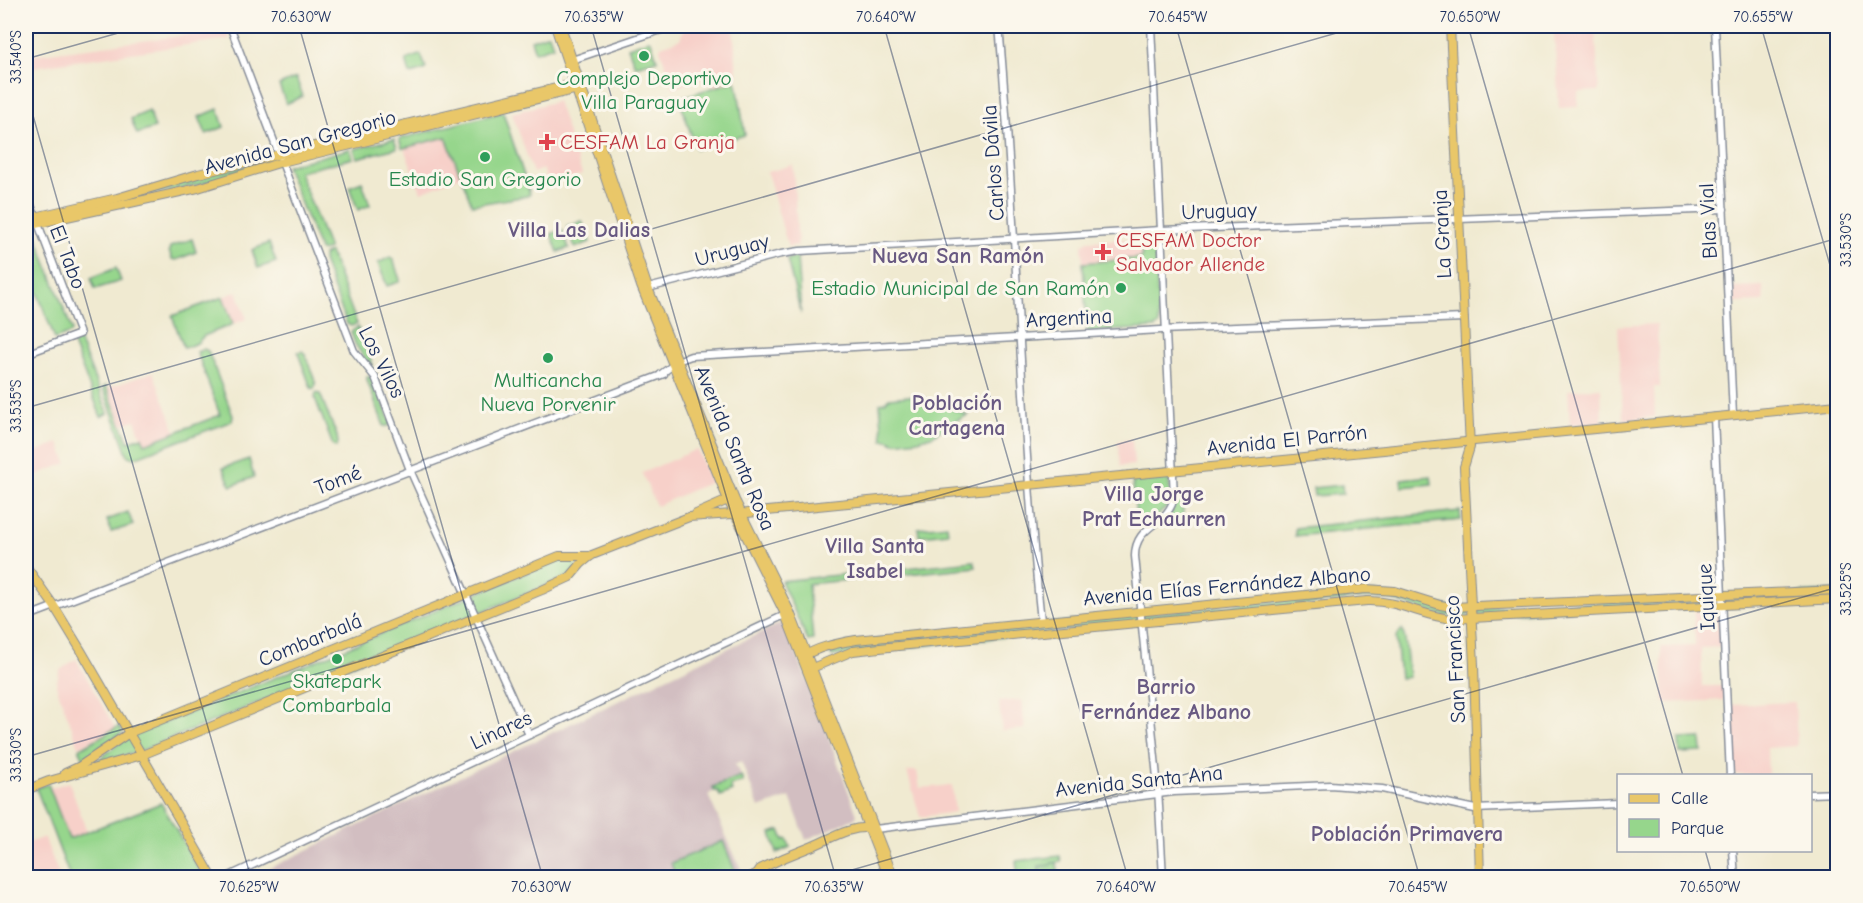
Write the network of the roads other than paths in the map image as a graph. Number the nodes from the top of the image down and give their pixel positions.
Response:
1 (555, 26) edge
2 (561, 26) edge
3 (673, 26) edge
4 (999, 26) edge
5 (1151, 26) edge
6 (1450, 26) edge
7 (1715, 26) edge
8 (231, 29) edge
9 (571, 60) junction
10 (579, 86) junction
11 (280, 158) junction
12 (26, 192) edge
13 (1724, 209) junction
14 (26, 219) edge
15 (1459, 219) junction
16 (36, 220) junction
17 (26, 226) edge
18 (1161, 230) junction
19 (1014, 238) junction
20 (645, 287) junction
21 (1464, 318) junction
22 (1165, 330) junction
23 (1020, 338) junction
24 (26, 354) edge
25 (676, 367) junction
26 (1838, 405) edge
27 (1733, 415) junction
28 (1714, 417) junction
29 (1470, 440) junction
30 (410, 470) junction
31 (1172, 470) junction
32 (1028, 484) junction
33 (728, 500) junction
34 (718, 504) junction
35 (737, 513) junction
36 (719, 514) junction
37 (689, 517) junction
38 (592, 555) junction
39 (574, 556) junction
40 (26, 566) edge
41 (579, 567) junction
42 (1838, 590) edge
43 (466, 595) junction
44 (1769, 597) junction
45 (1838, 599) edge
46 (1722, 600) junction
47 (1674, 602) junction
48 (54, 606) junction
49 (1470, 606) junction
50 (1140, 611) junction
51 (788, 614) junction
52 (26, 617) edge
53 (476, 617) junction
54 (1471, 617) junction
55 (1041, 621) junction
56 (1142, 623) junction
57 (827, 647) junction
58 (804, 658) junction
59 (829, 660) junction
60 (812, 668) junction
61 (129, 733) junction
62 (529, 735) junction
63 (142, 755) junction
64 (87, 761) junction
65 (90, 770) junction
66 (1730, 774) edge
67 (49, 781) junction
68 (26, 790) edge
69 (1838, 793) edge
70 (1157, 794) junction
71 (1812, 794) edge
72 (1617, 803) edge
73 (1478, 809) junction
74 (872, 829) junction
75 (1734, 852) edge
76 (213, 878) edge
77 (225, 878) edge
78 (746, 878) edge
79 (888, 878) edge
80 (894, 878) edge
81 (1163, 878) edge
82 (1480, 878) edge
83 (1735, 878) edge

1 - 9 main road, Avenida Santa Rosa
2 - 9 main road, Avenida Santa Rosa
3 - 9 street
4 - 19 street, Carlos Dávila
5 - 18 street
6 - 15 main road, La Granja
7 - 13 street, Blas Vial
8 - 11 street, Los Vilos
9 - 10 main road, Avenida Santa Rosa
10 - 11 main road, Avenida San Gregorio
10 - 20 main road, Avenida Santa Rosa
11 - 16 main road, Avenida San Gregorio
11 - 16 main road, Avenida San Gregorio
11 - 30 street, Los Vilos
12 - 16 street, El Tabo
13 - 15 street, Uruguay
13 - 27 street, Blas Vial
14 - 16 main road, Avenida San Gregorio
15 - 18 street, Uruguay
15 - 21 main road, La Granja
16 - 17 main road, Avenida San Gregorio
16 - 24 street, El Tabo
18 - 19 street, Uruguay
18 - 22 street
19 - 20 street, Uruguay
19 - 23 street, Carlos Dávila
20 - 25 main road, Avenida Santa Rosa
21 - 22 street, Argentina
21 - 29 main road, La Granja
22 - 23 street, Argentina
22 - 31 street
23 - 25 street, Argentina
23 - 32 street, Carlos Dávila
25 - 30 street, Tomé
25 - 33 main road, Avenida Santa Rosa
25 - 35 main road, Avenida Santa Rosa
26 - 27 main road, Avenida El Parrón
27 - 28 main road, Avenida El Parrón
28 - 29 main road, Avenida El Parrón
28 - 46 street, Iquique
29 - 31 main road, Avenida El Parrón
29 - 49 main road, San Francisco
30 - 43 street, Los Vilos
30 - 48 street, Tomé
31 - 32 main road, Avenida El Parrón
31 - 50 street
32 - 35 main road, Avenida El Parrón
32 - 55 street, Carlos Dávila
33 - 34 main road
33 - 35 main road, Avenida Santa Rosa
34 - 36 main road
34 - 37 main road
35 - 36 main road, Combarbalá
35 - 51 main road, Avenida Santa Rosa
36 - 37 main road, Combarbalá
37 - 38 main road, Combarbalá
38 - 39 main road, Combarbalá
38 - 41 main road, Combarbalá
39 - 41 main road
39 - 43 main road, Combarbalá
40 - 48 main road
41 - 53 main road, Combarbalá
42 - 44 main road, Avenida Elías Fernández Albano
43 - 53 street, Los Vilos
43 - 61 main road, Combarbalá
44 - 45 main road, Avenida Elías Fernández Albano
44 - 46 main road, Avenida Elías Fernández Albano
46 - 47 main road, Avenida Elías Fernández Albano
46 - 66 street, Iquique
47 - 49 main road, Avenida Elías Fernández Albano
47 - 54 main road, Avenida Elías Fernández Albano
48 - 52 street, Tomé
48 - 61 main road
49 - 50 main road, Avenida Elías Fernández Albano
49 - 54 main road, San Francisco
50 - 55 main road, Avenida Elías Fernández Albano
50 - 56 street
51 - 58 main road, Avenida Santa Rosa
51 - 62 street, Linares
53 - 62 street, Los Vilos
53 - 63 main road, Combarbalá
54 - 56 main road, Avenida Elías Fernández Albano
54 - 73 main road, San Francisco
55 - 57 main road, Avenida Elías Fernández Albano
56 - 59 main road, Avenida Elías Fernández Albano
56 - 70 street
57 - 58 main road, Avenida Elías Fernández Albano
57 - 59 main road
58 - 60 main road, Avenida Santa Rosa
58 - 74 main road, Avenida Santa Rosa
59 - 60 main road, Avenida Elías Fernández Albano
60 - 74 main road, Avenida Santa Rosa
61 - 63 main road
61 - 64 main road, Combarbalá
62 - 77 street, Linares
63 - 65 main road, Combarbalá
63 - 76 main road
64 - 65 main road
64 - 67 main road, Combarbalá
65 - 67 main road, Combarbalá
67 - 68 main road, Combarbalá
69 - 71 street
70 - 73 street, Avenida Santa Ana
70 - 74 street, Avenida Santa Ana
70 - 81 street
72 - 73 street, Avenida Santa Ana
73 - 82 main road, San Francisco
74 - 78 main road, Avenida Santa Ana
74 - 79 main road, Avenida Santa Rosa
74 - 80 main road, Avenida Santa Rosa
75 - 83 street

